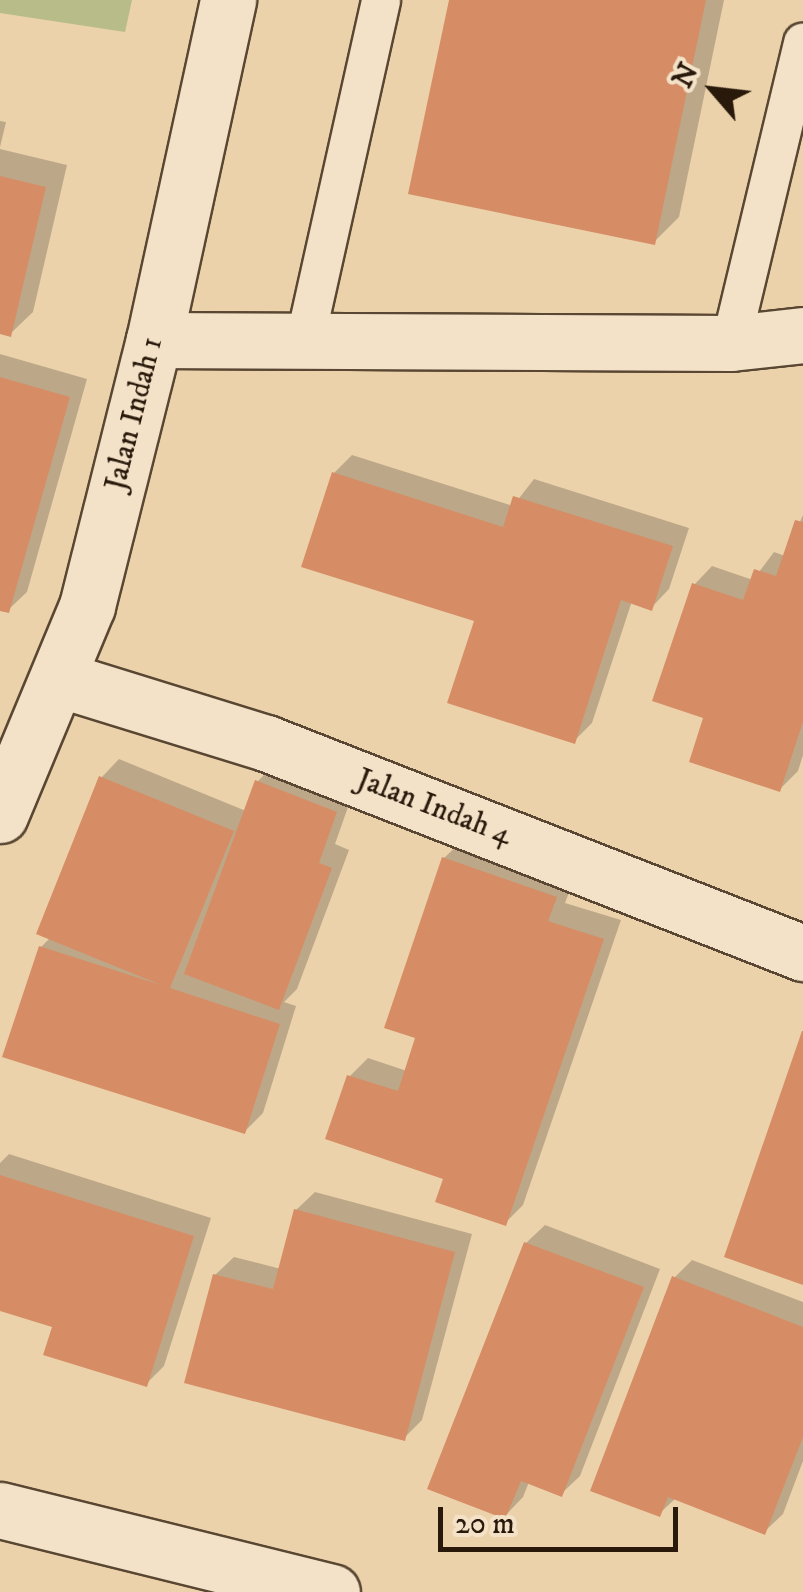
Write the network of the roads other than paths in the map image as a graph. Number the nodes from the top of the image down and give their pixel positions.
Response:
1 (228, 0) edge
2 (381, 0) edge
3 (803, 42) edge
4 (803, 335) edge
5 (154, 340) junction
6 (305, 341) junction
7 (730, 343) junction
8 (59, 679) junction
9 (0, 815) edge
10 (803, 952) edge
11 (0, 1510) edge
12 (332, 1592) edge

1 - 5 street, Jalan Indah 1
2 - 6 lane
3 - 7 lane
4 - 7 street
5 - 6 street
5 - 8 street, Jalan Indah 1
6 - 7 street
8 - 9 street, Jalan Indah 1
8 - 10 street, Jalan Indah 4
11 - 12 street

